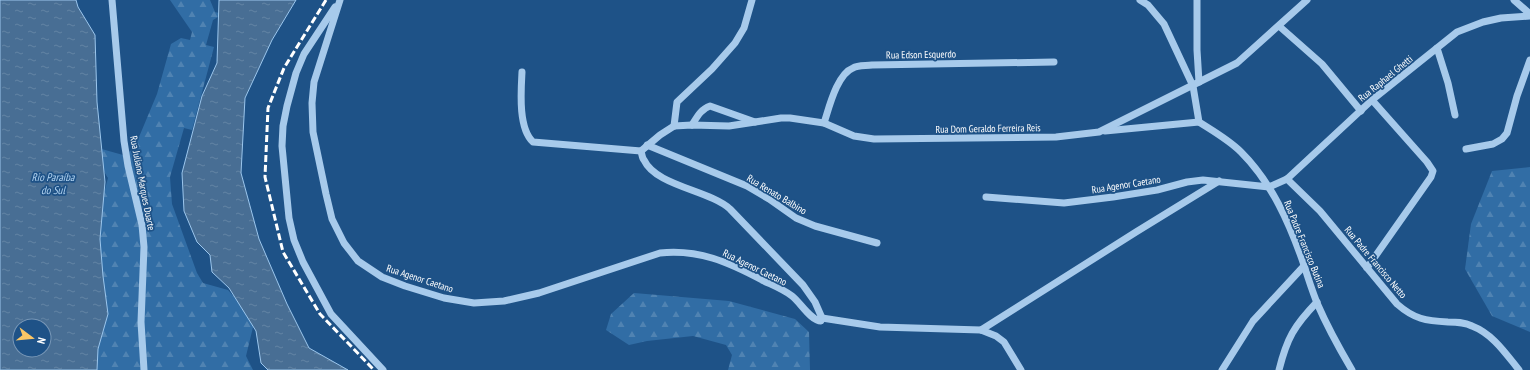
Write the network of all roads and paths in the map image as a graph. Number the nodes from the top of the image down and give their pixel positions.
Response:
1 (112, 0) edge
2 (340, 0) edge
3 (752, 0) edge
4 (1140, 0) edge
5 (1197, 0) edge
6 (1307, 0) edge
7 (1514, 0) edge
8 (1530, 15) edge
9 (1279, 26) junction
10 (1437, 48) junction
11 (1530, 60) edge
12 (1054, 62) dead end
13 (522, 72) dead end
14 (1196, 84) junction
15 (1372, 100) junction
16 (1361, 111) junction
17 (1455, 115) dead end
18 (756, 122) junction
19 (1199, 122) junction
20 (824, 123) junction
21 (692, 125) junction
22 (674, 126) junction
23 (1099, 132) junction
24 (647, 145) junction
25 (1466, 149) dead end
26 (641, 151) junction
27 (1288, 179) junction
28 (1219, 181) junction
29 (1269, 187) junction
30 (986, 197) dead end
31 (877, 243) dead end
32 (1304, 266) junction
33 (1367, 268) junction
34 (1317, 302) junction
35 (822, 318) junction
36 (981, 330) junction
37 (144, 370) edge
38 (384, 370) edge
39 (1021, 370) edge
40 (1222, 370) edge
41 (1279, 370) edge
42 (1352, 370) edge
43 (1519, 370) edge

1 - 37 street, Rua Juliano Marques Duarte
2 - 35 street, Rua Agenor Caetano
2 - 38 street
3 - 22 street
4 - 14 street
5 - 14 street
6 - 9 street, Rua Dom Geraldo Ferreira Reis
7 - 8 street
8 - 10 street, Rua Raphael Ghetti
9 - 14 street, Rua Dom Geraldo Ferreira Reis
9 - 16 street
10 - 15 street, Rua Raphael Ghetti
10 - 17 street
11 - 25 street
12 - 20 street, Rua Edson Esquerdo
13 - 26 street
14 - 19 street
14 - 23 street, Rua Dom Geraldo Ferreira Reis
15 - 16 street, Rua Raphael Ghetti
15 - 33 street
16 - 27 street, Rua Raphael Ghetti
18 - 20 street, Rua Dom Geraldo Ferreira Reis
18 - 21 street, Rua Dom Geraldo Ferreira Reis
18 - 21 street
19 - 23 street
19 - 29 street, Rua Padre Francisco Butina
20 - 23 street, Rua Dom Geraldo Ferreira Reis
21 - 22 street, Rua Dom Geraldo Ferreira Reis
22 - 24 street
24 - 26 street
24 - 31 street, Rua Renato Balbino
26 - 35 street, Rua Agenor Caetano
27 - 29 street, Rua Raphael Ghetti
27 - 33 street, Rua Padre Francisco Netto
28 - 29 street, Rua Agenor Caetano
28 - 30 street, Rua Agenor Caetano
28 - 36 street
29 - 32 street, Rua Padre Francisco Butina
32 - 34 street, Rua Padre Francisco Butina
32 - 40 street
33 - 43 street, Rua Padre Francisco Netto
34 - 41 street
34 - 42 street, Rua Padre Francisco Butina
35 - 36 street, Rua Agenor Caetano
36 - 39 street, Rua Agenor Caetano

